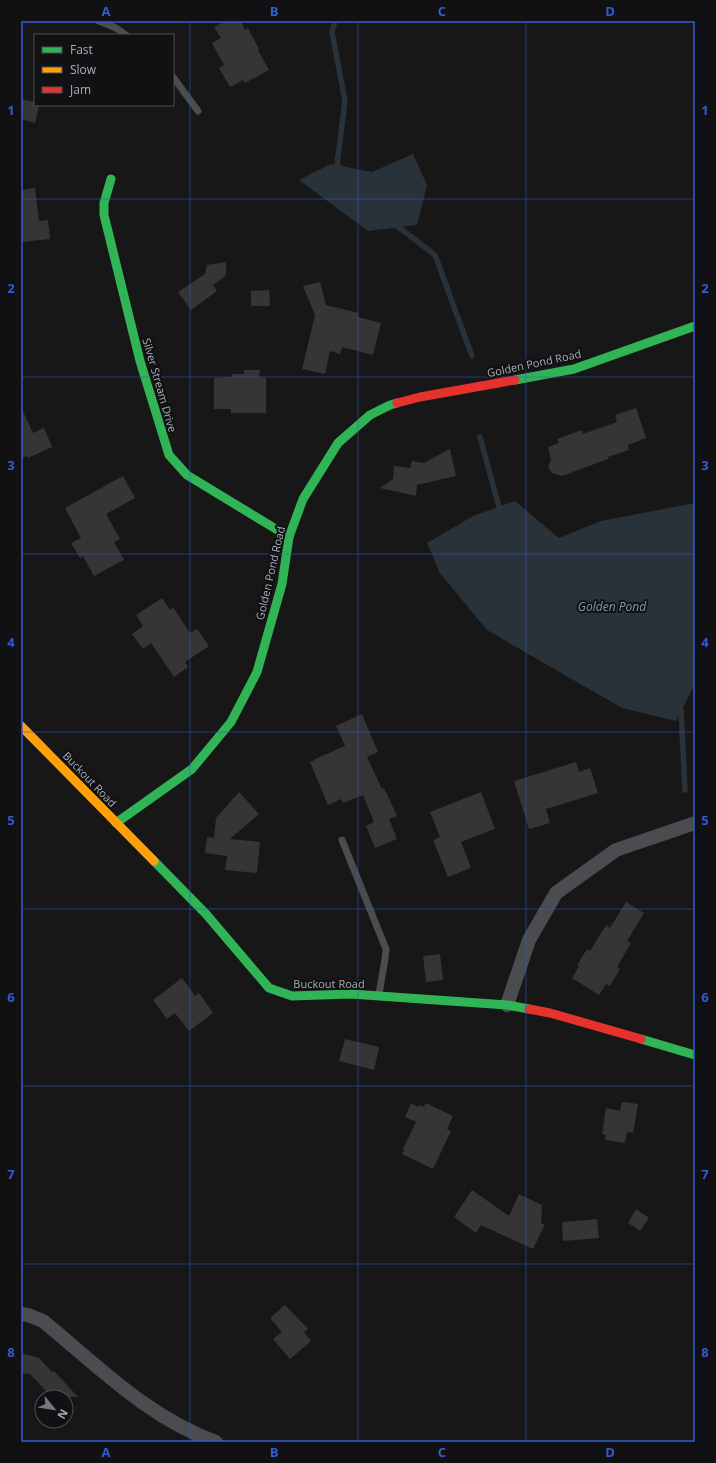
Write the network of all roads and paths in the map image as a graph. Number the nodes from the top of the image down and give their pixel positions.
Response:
1 (99, 21) edge
2 (125, 34) edge
3 (174, 78) edge
4 (198, 111) dead end
5 (111, 179) dead end
6 (695, 326) edge
7 (289, 538) junction
8 (21, 726) edge
9 (116, 823) junction
10 (695, 823) edge
11 (342, 840) dead end
12 (378, 996) junction
13 (507, 1006) junction
14 (695, 1055) edge
15 (21, 1314) edge
16 (216, 1442) edge

1 - 2 lane
3 - 4 lane
5 - 7 street, Silver Stream Drive
6 - 7 street, Golden Pond Road
7 - 9 street, Golden Pond Road
8 - 9 street, Buckout Road
9 - 12 street, Buckout Road
10 - 13 street
11 - 12 lane
12 - 13 street, Buckout Road
13 - 14 street, Buckout Road
15 - 16 street

